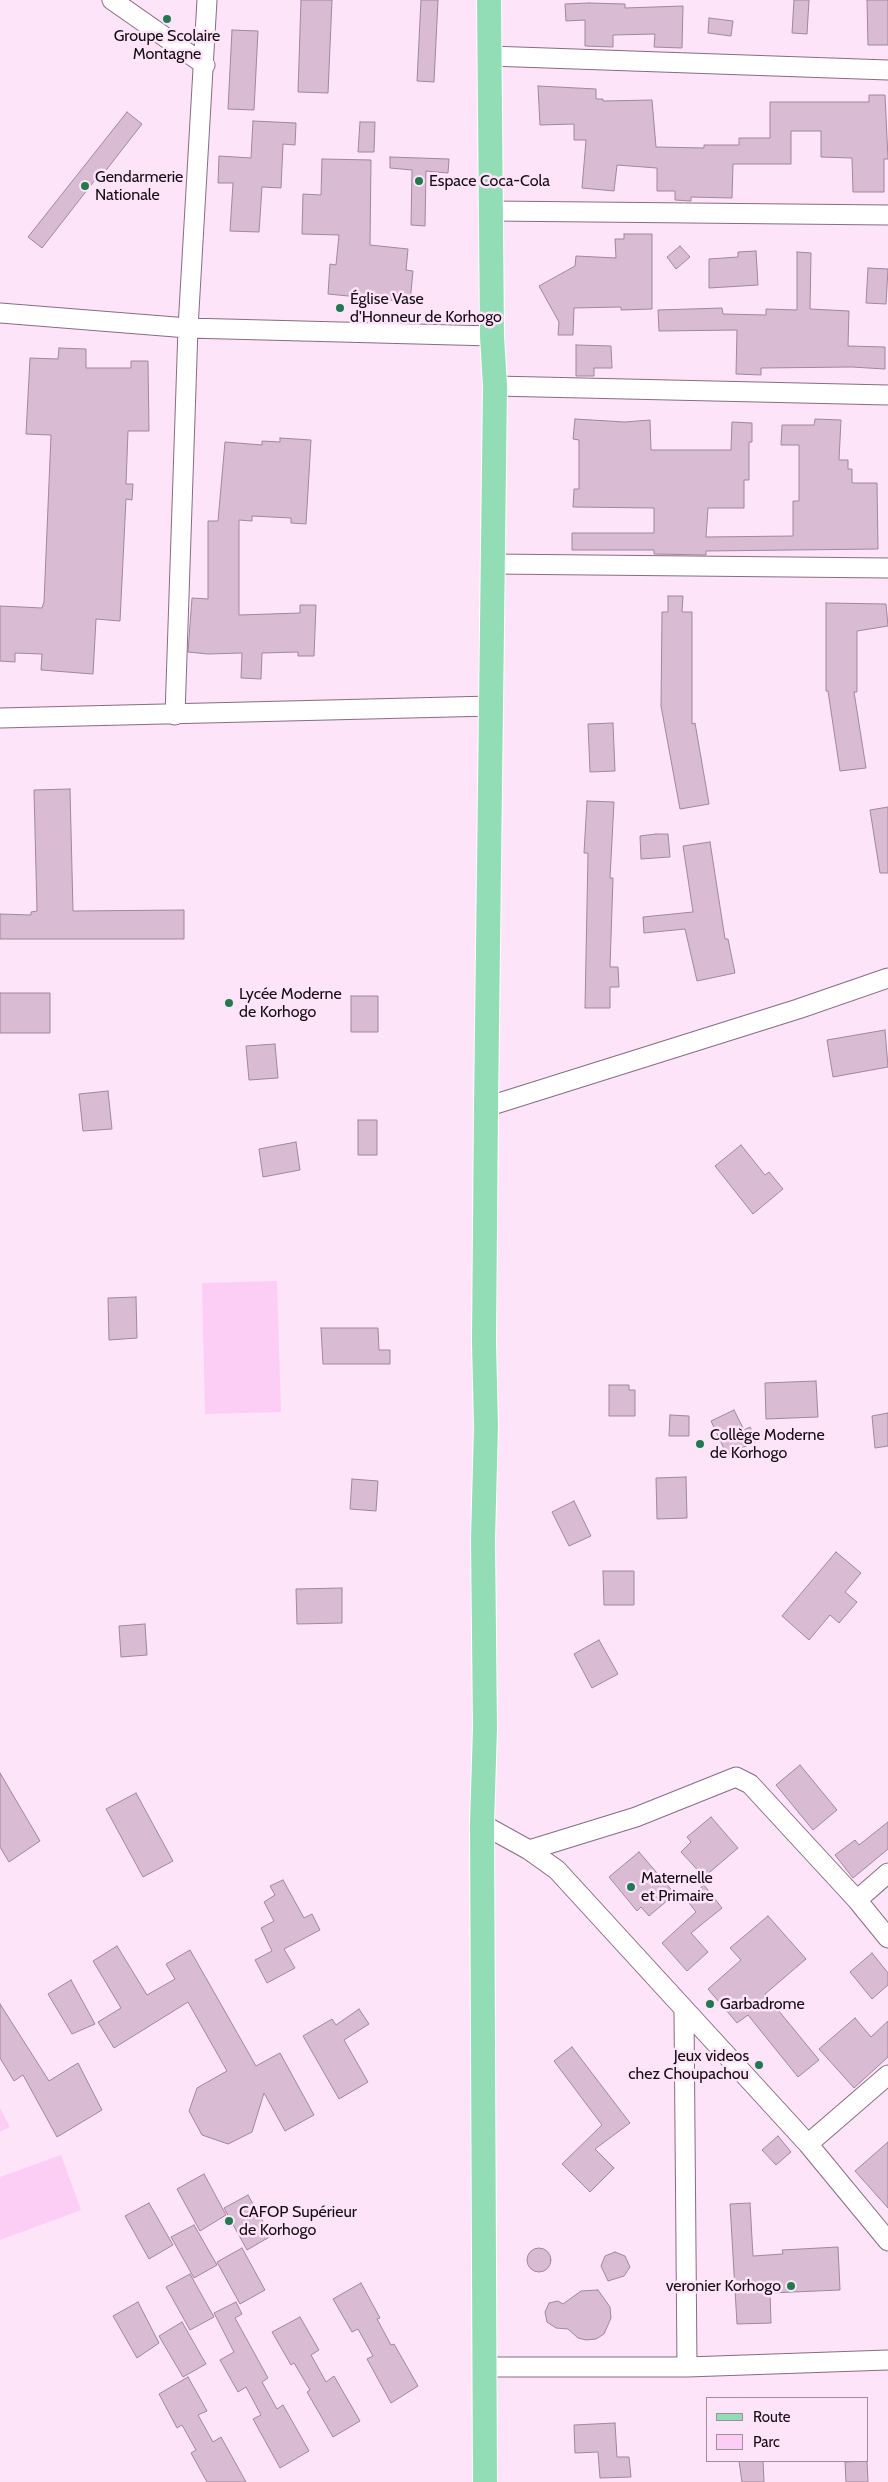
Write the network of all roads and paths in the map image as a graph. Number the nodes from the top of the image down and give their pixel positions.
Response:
1 (112, 0) edge
2 (207, 0) edge
3 (489, 0) edge
4 (490, 56) junction
5 (204, 65) junction
6 (888, 70) edge
7 (492, 211) junction
8 (888, 215) edge
9 (0, 313) edge
10 (188, 328) junction
11 (492, 336) junction
12 (495, 386) junction
13 (888, 395) edge
14 (493, 564) junction
15 (888, 568) edge
16 (492, 706) junction
17 (175, 715) junction
18 (0, 718) edge
19 (888, 978) edge
20 (486, 1107) junction
21 (482, 1824) junction
22 (529, 1850) junction
23 (888, 1873) edge
24 (856, 1900) junction
25 (888, 1938) edge
26 (684, 2012) junction
27 (888, 2075) edge
28 (808, 2144) junction
29 (888, 2241) edge
30 (888, 2360) edge
31 (484, 2367) junction
32 (687, 2367) junction
33 (485, 2482) edge

1 - 5 street
2 - 5 street
3 - 4 main road
4 - 6 street
4 - 7 main road
5 - 10 street
7 - 8 street
7 - 11 main road
9 - 10 street
10 - 11 street
10 - 17 street
11 - 12 main road
12 - 13 street
12 - 14 main road
14 - 15 street
14 - 16 main road
16 - 17 street
16 - 20 main road
17 - 18 street
19 - 20 street
20 - 21 main road
21 - 22 street
21 - 31 main road
22 - 24 street
22 - 26 street
23 - 24 street
24 - 25 street
26 - 28 street
26 - 32 street
27 - 28 street
28 - 29 street
30 - 32 street
31 - 32 street
31 - 33 main road

